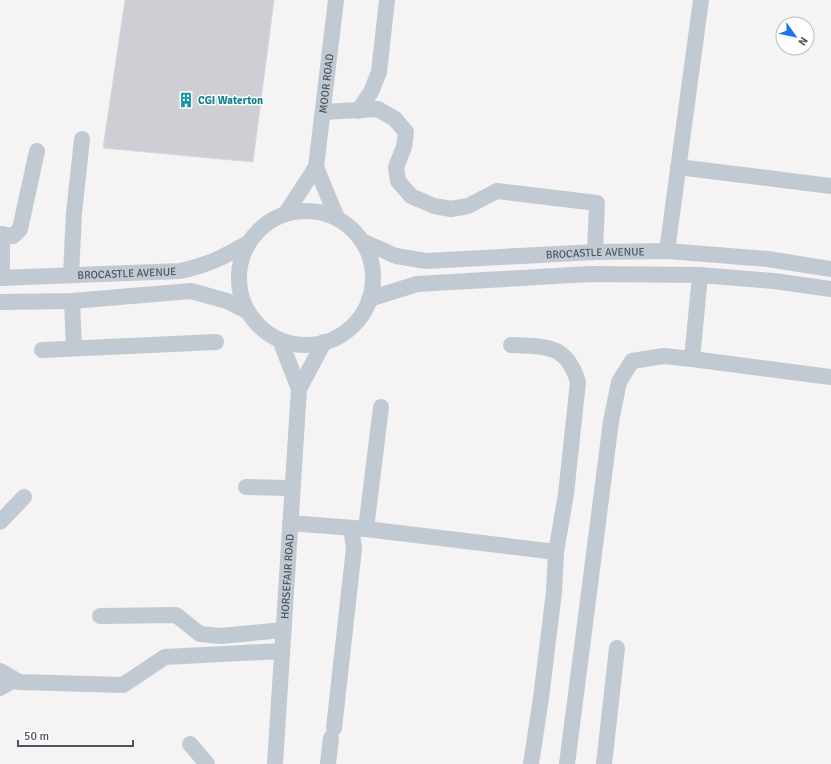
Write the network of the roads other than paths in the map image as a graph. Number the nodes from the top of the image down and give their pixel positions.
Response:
1 (336, 0) edge
2 (387, 0) edge
3 (701, 0) edge
4 (358, 111) junction
5 (323, 112) junction
6 (82, 138) dead end
7 (37, 151) dead end
8 (316, 167) junction
9 (678, 167) junction
10 (831, 186) edge
11 (286, 213) junction
12 (337, 218) junction
13 (1, 234) edge
14 (362, 241) junction
15 (248, 243) junction
16 (595, 252) junction
17 (666, 252) junction
18 (831, 269) edge
19 (71, 275) junction
20 (700, 275) junction
21 (1, 278) edge
22 (831, 290) edge
23 (369, 299) junction
24 (72, 301) junction
25 (0, 302) edge
26 (247, 311) junction
27 (280, 340) junction
28 (216, 342) dead end
29 (324, 342) junction
30 (511, 345) dead end
31 (74, 348) junction
32 (42, 350) dead end
33 (692, 359) junction
34 (831, 377) edge
35 (300, 388) junction
36 (382, 407) dead end
37 (246, 487) dead end
38 (292, 488) junction
39 (24, 497) dead end
40 (0, 522) edge
41 (290, 523) junction
42 (358, 528) junction
43 (556, 552) junction
44 (100, 616) dead end
45 (283, 630) junction
46 (617, 648) dead end
47 (282, 651) junction
48 (0, 671) edge
49 (14, 680) junction
50 (0, 688) edge
51 (190, 744) dead end
52 (207, 764) edge
53 (275, 764) edge
54 (328, 764) edge
55 (531, 764) edge
56 (567, 764) edge
57 (604, 764) edge

1 - 5 street, MOOR ROAD
2 - 4 street
3 - 9 street
4 - 5 street
4 - 16 street
5 - 8 street, MOOR ROAD
6 - 19 street
7 - 13 street
8 - 11 street, MOOR ROAD
8 - 12 street, MOOR ROAD
9 - 10 street
9 - 17 street
11 - 12 street
11 - 15 street
12 - 14 street
13 - 21 street
14 - 16 street, BROCASTLE AVENUE
14 - 23 street
15 - 19 street, BROCASTLE AVENUE
15 - 26 street
16 - 17 street, BROCASTLE AVENUE
17 - 18 street, BROCASTLE AVENUE
19 - 21 street, BROCASTLE AVENUE
20 - 22 street, BROCASTLE AVENUE
20 - 23 street, BROCASTLE AVENUE
20 - 33 street
23 - 29 street
24 - 25 street, BROCASTLE AVENUE
24 - 26 street, BROCASTLE AVENUE
24 - 31 street
26 - 27 street
27 - 29 street
27 - 35 street, HORSEFAIR ROAD
28 - 31 street
29 - 35 street, HORSEFAIR ROAD
30 - 43 street
31 - 32 street
33 - 34 street
33 - 56 street
35 - 38 street, HORSEFAIR ROAD
36 - 42 street
37 - 38 street
38 - 41 street, HORSEFAIR ROAD
39 - 40 street
41 - 42 street
41 - 45 street, HORSEFAIR ROAD
42 - 43 street
42 - 54 street
43 - 55 street
44 - 45 street
45 - 47 street, HORSEFAIR ROAD
46 - 57 street
47 - 49 street
47 - 53 street, HORSEFAIR ROAD
48 - 49 street
49 - 50 street
51 - 52 street

